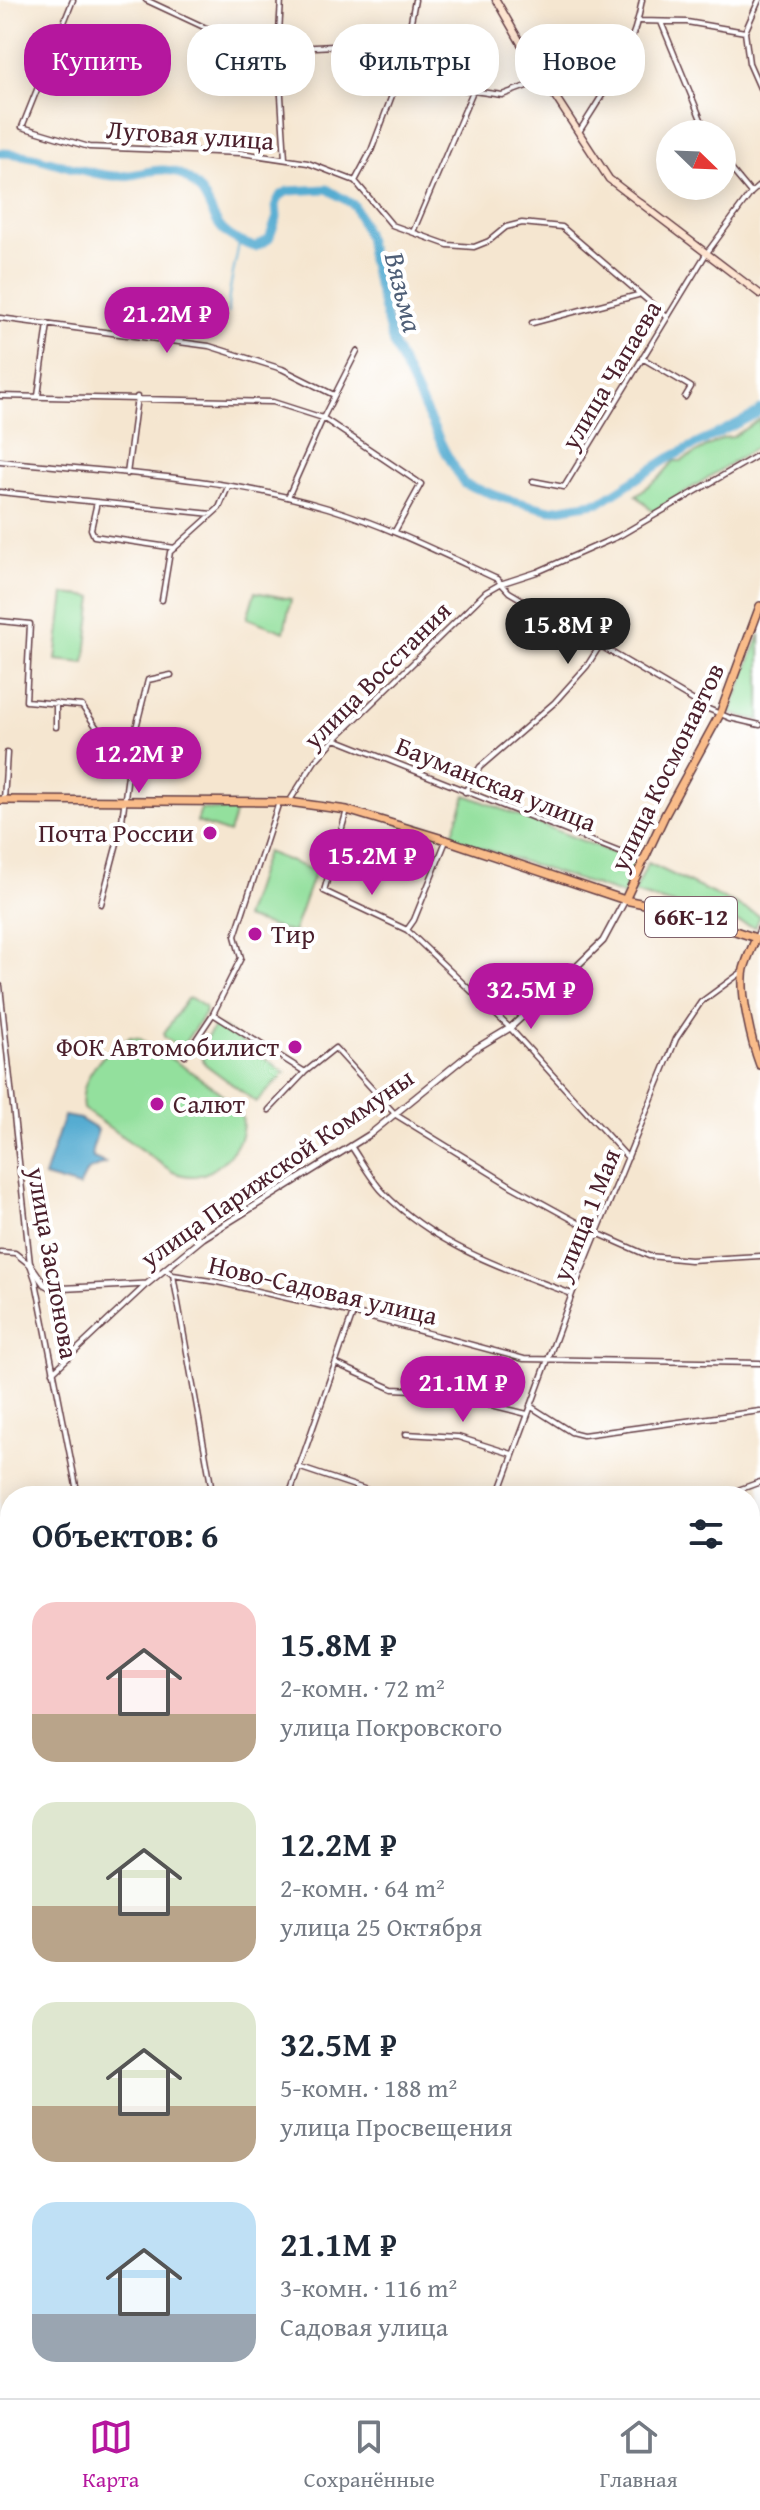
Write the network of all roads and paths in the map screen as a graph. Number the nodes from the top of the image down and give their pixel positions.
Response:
1 (73, 0) edge
2 (146, 0) edge
3 (281, 0) edge
4 (415, 0) edge
5 (496, 0) edge
6 (642, 0) edge
7 (759, 0) edge
8 (639, 21) junction
9 (661, 22) junction
10 (197, 24) edge
11 (280, 24) edge
12 (410, 24) edge
13 (515, 32) edge
14 (745, 32) junction
15 (760, 88) edge
16 (281, 96) edge
17 (392, 96) edge
18 (471, 96) edge
19 (554, 96) edge
20 (701, 120) edge
21 (578, 134) junction
22 (285, 159) junction
23 (736, 175) edge
24 (355, 181) junction
25 (760, 185) edge
26 (751, 193) junction
27 (413, 232) junction
28 (706, 254) junction
29 (760, 294) edge
30 (639, 295) junction
31 (667, 317) junction
32 (0, 318) edge
33 (532, 323) dead end
34 (48, 324) junction
35 (357, 351) dead end
36 (642, 358) junction
37 (334, 395) junction
38 (0, 396) edge
39 (38, 396) junction
40 (137, 397) junction
41 (685, 397) dead end
42 (323, 418) junction
43 (760, 454) edge
44 (0, 461) edge
45 (127, 474) junction
46 (533, 481) dead end
47 (228, 486) junction
48 (0, 492) edge
49 (288, 497) junction
50 (97, 502) junction
51 (212, 514) junction
52 (395, 531) junction
53 (176, 548) junction
54 (500, 584) junction
55 (162, 600) dead end
56 (760, 606) edge
57 (0, 621) edge
58 (599, 647) junction
59 (171, 675) dead end
60 (56, 703) junction
61 (720, 714) junction
62 (760, 725) edge
63 (56, 727) dead end
64 (134, 737) junction
65 (335, 739) junction
66 (7, 753) dead end
67 (3, 775) edge
68 (465, 792) junction
69 (2, 800) edge
70 (124, 801) junction
71 (279, 802) junction
72 (289, 802) junction
73 (347, 810) junction
74 (446, 840) junction
75 (643, 862) junction
76 (625, 900) junction
77 (101, 904) dead end
78 (760, 928) edge
79 (407, 930) junction
80 (756, 938) junction
81 (743, 971) junction
82 (0, 986) edge
83 (213, 1014) junction
84 (510, 1028) junction
85 (185, 1056) dead end
86 (760, 1065) edge
87 (305, 1072) junction
88 (269, 1110) dead end
89 (396, 1115) junction
90 (351, 1146) junction
91 (628, 1158) junction
92 (597, 1233) junction
93 (0, 1252) edge
94 (760, 1256) edge
95 (30, 1264) junction
96 (166, 1270) junction
97 (173, 1275) junction
98 (147, 1284) junction
99 (572, 1294) junction
100 (353, 1313) junction
101 (547, 1361) junction
102 (760, 1363) edge
103 (337, 1364) junction
104 (53, 1372) junction
105 (530, 1406) junction
106 (760, 1411) edge
107 (527, 1414) junction
108 (406, 1434) dead end
109 (512, 1454) junction
110 (298, 1467) junction
111 (76, 1486) edge
112 (211, 1486) edge
113 (292, 1486) edge
114 (355, 1486) edge
115 (501, 1486) edge

1 - 22 street, Луговая улица
2 - 10 street
3 - 11 street
4 - 12 street
5 - 13 main road
6 - 8 street
7 - 14 street
8 - 9 street
8 - 21 street
9 - 14 street
9 - 20 street
14 - 15 street
16 - 22 street
17 - 24 street
18 - 27 street
19 - 21 main road
21 - 28 main road
22 - 24 street, Луговая улица
23 - 26 street
24 - 27 street
25 - 26 street, улица Чапаева
26 - 28 street, улица Чапаева
27 - 30 street
28 - 29 main road
28 - 31 street, улица Чапаева
30 - 31 street
30 - 33 street
31 - 36 street, улица Чапаева
32 - 34 street
34 - 37 street
34 - 39 street
35 - 37 street
36 - 41 street
36 - 46 street, улица Чапаева
37 - 42 street
38 - 39 street
39 - 40 street
40 - 42 street
40 - 45 street
42 - 49 street
42 - 52 street
43 - 54 street
44 - 45 street
45 - 47 street
47 - 49 street
47 - 51 street
48 - 50 street
49 - 52 street
50 - 51 street
50 - 53 street
51 - 53 street
52 - 54 street
53 - 55 street
54 - 58 street
54 - 65 street, улица Восстания
56 - 61 main road, улица Космонавтов / 66К-12
57 - 60 street
58 - 61 street
58 - 68 street
59 - 64 street
60 - 63 street
60 - 64 street
61 - 62 street
61 - 75 main road, улица Космонавтов / 66К-12
64 - 70 street
65 - 68 street, Бауманская улица
65 - 72 street, улица Восстания
66 - 67 street
67 - 69 street
68 - 75 street, Бауманская улица
69 - 70 main road
70 - 71 main road
70 - 77 street
71 - 72 main road
71 - 83 street
72 - 73 main road
73 - 74 main road
73 - 79 street
74 - 76 main road
74 - 79 street
75 - 76 main road, улица Космонавтов / 66К-12
76 - 80 main road, 66К-12
76 - 84 street, улица Парижской Коммуны
78 - 80 street
79 - 84 street
80 - 81 main road, 66К-12
81 - 86 main road, 66К-12
81 - 91 street, улица 1 Мая
82 - 95 street, улица Заслонова
83 - 85 street
83 - 87 street
84 - 89 street, улица Парижской Коммуны
84 - 91 street
87 - 88 street
87 - 89 street
89 - 90 street, улица Парижской Коммуны
89 - 92 street
90 - 96 street, улица Парижской Коммуны
90 - 99 street
91 - 92 street, улица 1 Мая
92 - 94 street
92 - 99 street, улица 1 Мая
93 - 95 street
95 - 98 street, улица Парижской Коммуны
95 - 104 street, улица Заслонова
96 - 97 street, Ново-Садовая улица
96 - 98 street, улица Парижской Коммуны
97 - 100 street, Ново-Садовая улица
97 - 112 street
98 - 104 street
99 - 101 street, улица 1 Мая
100 - 101 street, Ново-Садовая улица
100 - 103 street
101 - 102 street, Ново-Садовая улица
101 - 105 street, улица 1 Мая
103 - 107 street
103 - 110 street
104 - 111 street, улица Заслонова
105 - 106 street
105 - 107 street, улица 1 Мая
107 - 109 street, улица 1 Мая
108 - 109 street
109 - 115 street, улица 1 Мая
110 - 113 street
110 - 114 street

